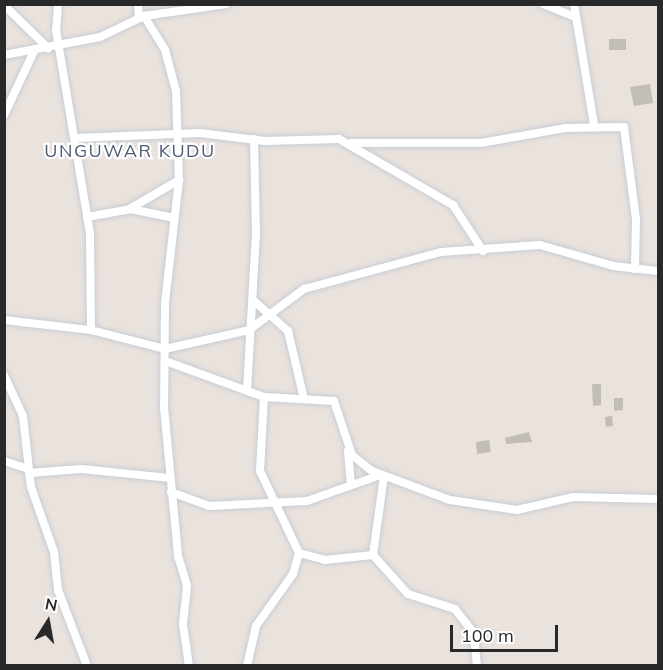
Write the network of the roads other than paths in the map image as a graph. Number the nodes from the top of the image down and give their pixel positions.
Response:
1 (58, 4) edge
2 (138, 4) edge
3 (226, 4) edge
4 (574, 4) edge
5 (4, 5) edge
6 (549, 5) edge
7 (141, 17) junction
8 (576, 17) junction
9 (61, 45) junction
10 (48, 48) junction
11 (35, 49) junction
12 (4, 56) edge
13 (4, 115) edge
14 (594, 124) junction
15 (177, 135) junction
16 (75, 138) junction
17 (254, 139) junction
18 (350, 143) junction
19 (179, 180) junction
20 (131, 208) junction
21 (87, 217) junction
22 (174, 218) junction
23 (483, 251) junction
24 (635, 269) junction
25 (658, 271) edge
26 (253, 300) junction
27 (270, 314) junction
28 (4, 320) edge
29 (91, 330) junction
30 (249, 330) junction
31 (165, 349) junction
32 (168, 362) junction
33 (4, 375) edge
34 (247, 390) junction
35 (264, 396) junction
36 (304, 399) junction
37 (348, 451) junction
38 (4, 461) edge
39 (28, 471) junction
40 (382, 476) junction
41 (170, 478) junction
42 (351, 483) junction
43 (171, 492) junction
44 (658, 499) edge
45 (274, 501) junction
46 (299, 553) junction
47 (373, 555) junction
48 (87, 666) edge
49 (189, 666) edge
50 (247, 666) edge
51 (477, 666) edge

1 - 9 street
2 - 7 street
3 - 7 street
4 - 8 street
5 - 10 street
6 - 8 street
7 - 9 street
7 - 15 street
8 - 14 street
9 - 10 street
9 - 16 street
10 - 11 street
11 - 12 street
11 - 13 street
14 - 18 street
14 - 24 street
15 - 16 street
15 - 17 street
15 - 19 street
16 - 21 street
17 - 18 street
17 - 26 street
18 - 23 street
19 - 20 street
19 - 22 street
20 - 21 street
20 - 22 street
21 - 29 street
22 - 31 street
23 - 24 street
23 - 27 street
24 - 25 street
26 - 27 street
26 - 30 street
27 - 30 street
27 - 36 street
28 - 29 street
29 - 31 street
30 - 31 street
30 - 34 street
31 - 32 street
32 - 34 street
32 - 41 street
33 - 39 street
34 - 35 street
35 - 36 street
35 - 45 street
36 - 37 street
37 - 40 street
37 - 42 street
38 - 39 street
39 - 41 street
39 - 48 street
40 - 42 street
40 - 44 street
40 - 47 street
41 - 43 street
42 - 45 street
43 - 45 street
43 - 49 street
45 - 46 street
46 - 47 street
46 - 50 street
47 - 51 street

